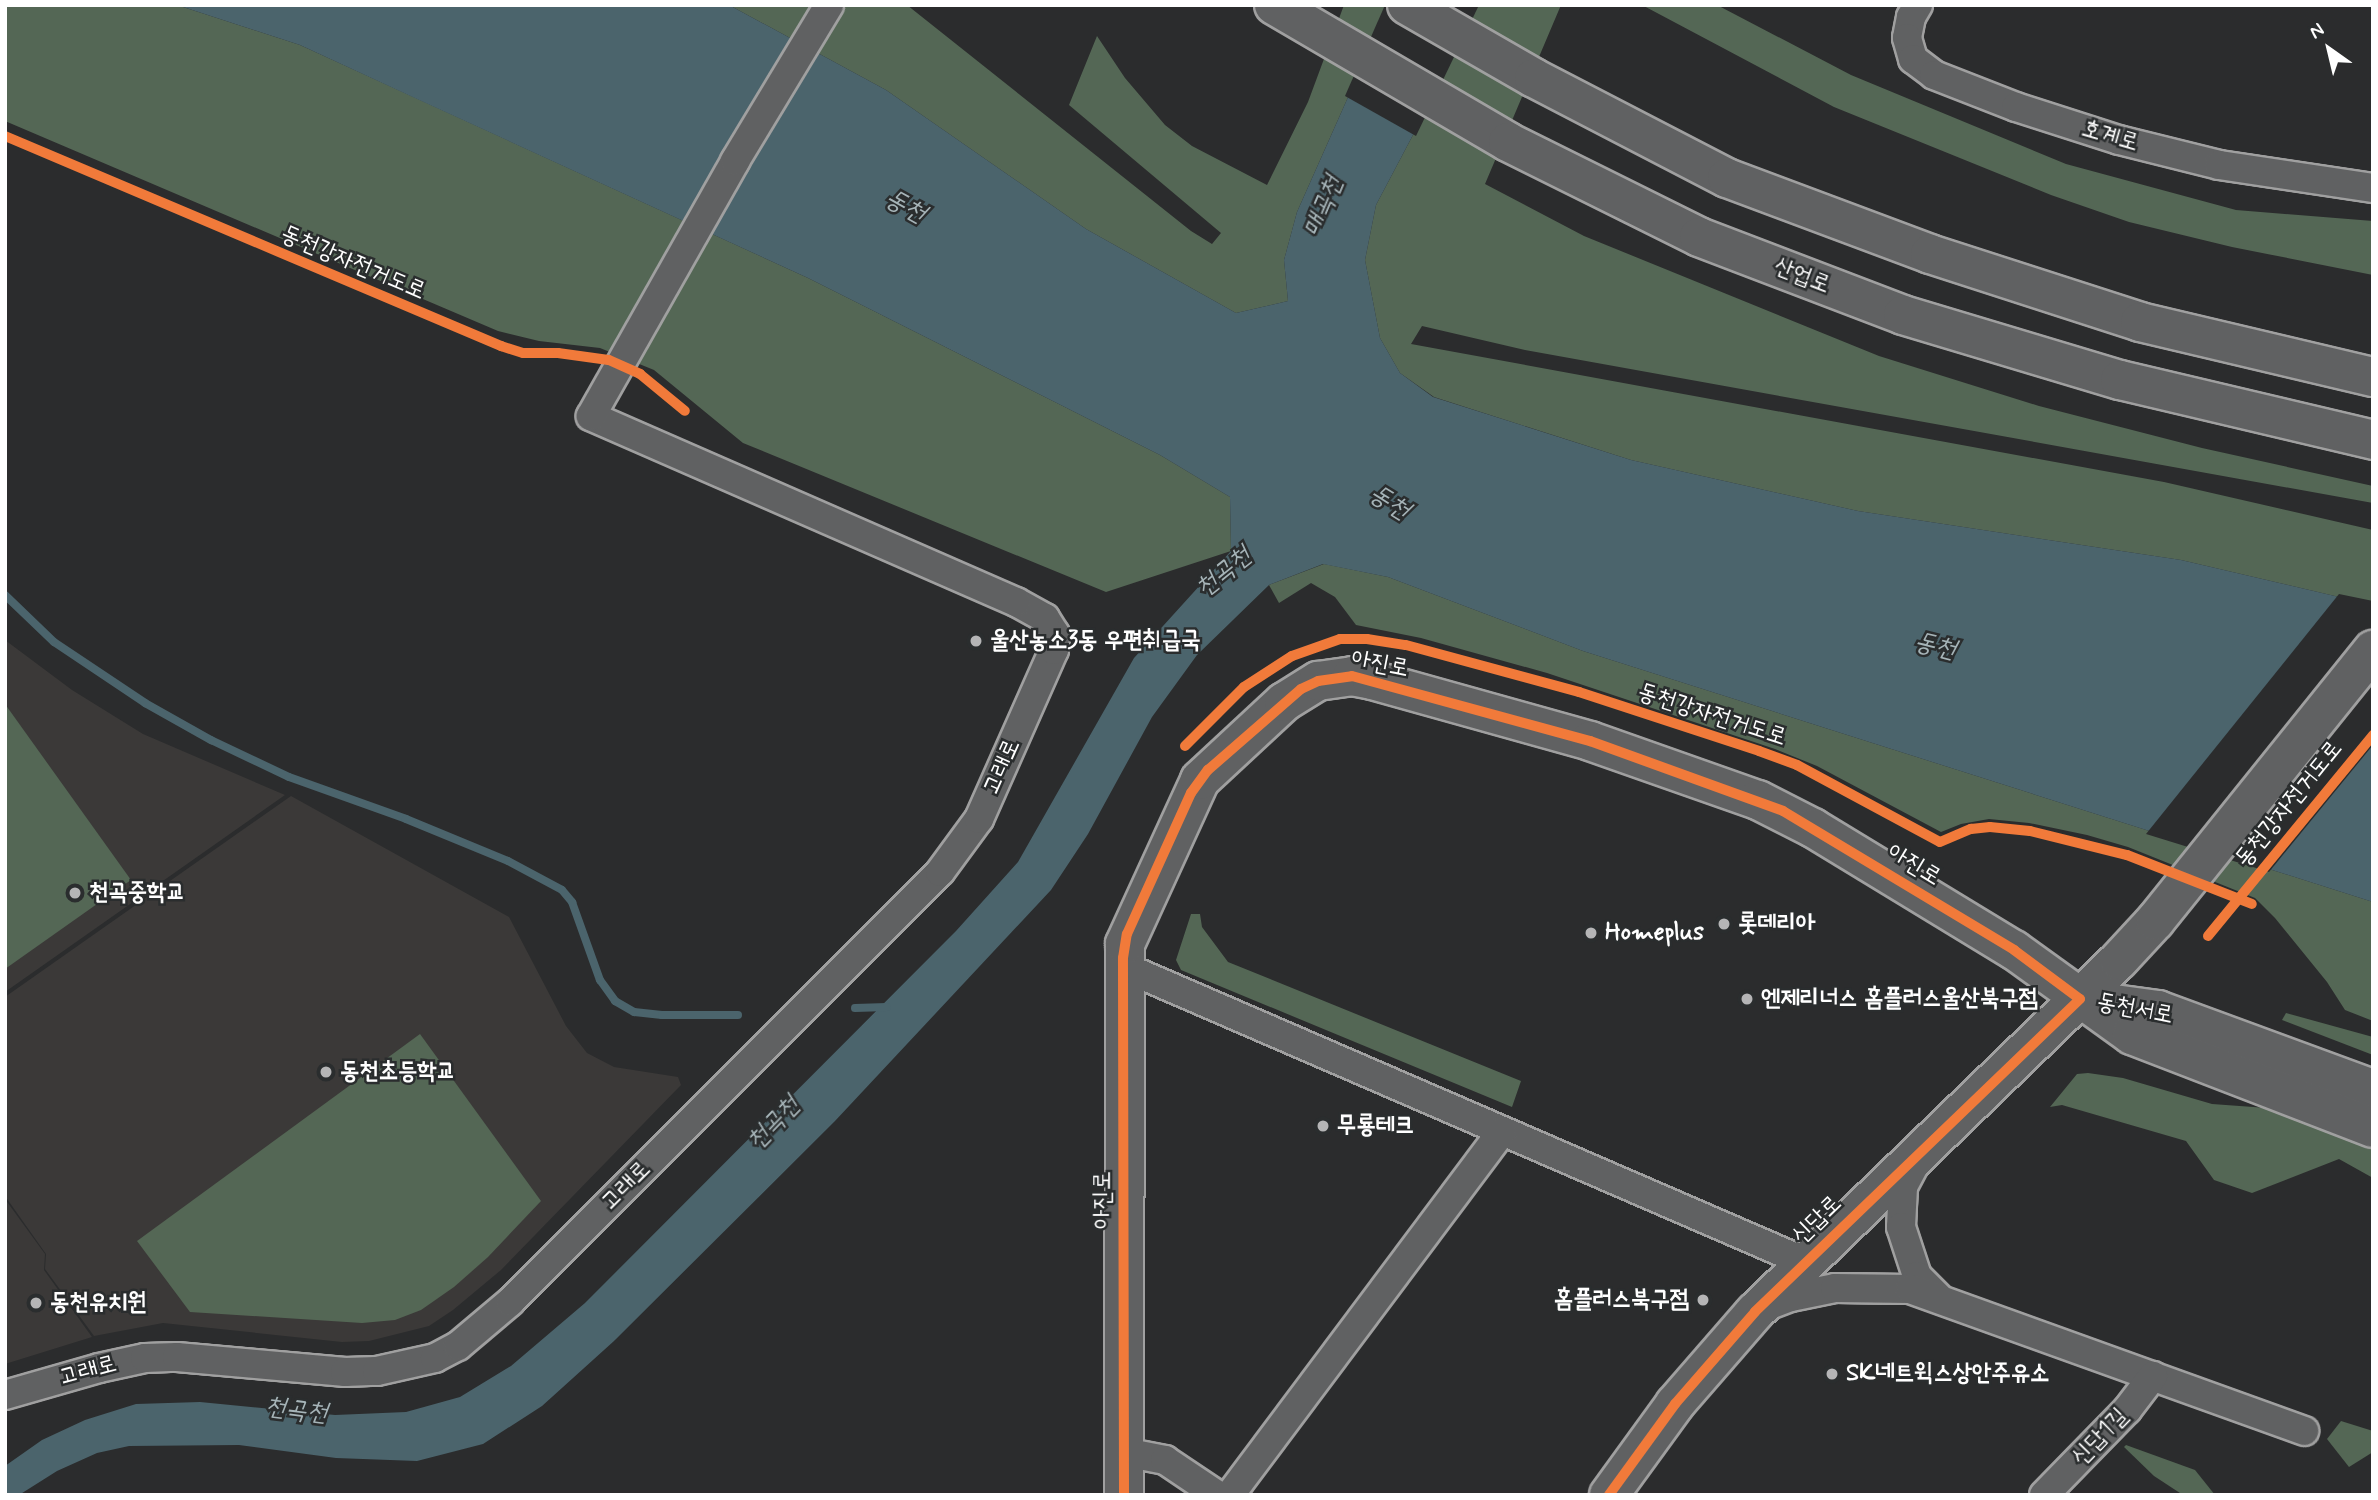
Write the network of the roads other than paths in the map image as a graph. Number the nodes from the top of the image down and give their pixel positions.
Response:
1 (829, 5) edge
2 (1274, 5) edge
3 (1407, 5) edge
4 (1918, 5) edge
5 (2373, 188) edge
6 (2373, 377) edge
7 (2373, 440) edge
8 (2373, 650) edge
9 (1124, 967) junction
10 (2080, 999) junction
11 (2373, 1089) edge
12 (2373, 1128) edge
13 (1502, 1131) junction
14 (1926, 1145) junction
15 (1805, 1262) junction
16 (1938, 1297) junction
17 (1755, 1312) junction
18 (2153, 1376) junction
19 (5, 1395) edge
20 (2304, 1431) dead end
21 (1124, 1451) junction
22 (1124, 1495) edge
23 (1217, 1495) edge
24 (1230, 1495) edge
25 (1609, 1495) edge
26 (2044, 1495) edge

1 - 19 street, 고래로
2 - 7 main road, 산업로
3 - 6 main road
4 - 5 street, 호계로
8 - 10 main road, 신답로
9 - 10 main road, 아진로
9 - 13 street
9 - 21 main road, 아진로
10 - 11 main road, 동천서로
10 - 12 main road, 동천서로
10 - 14 main road, 신답로
13 - 15 street
13 - 24 street
14 - 15 main road, 신답로
14 - 16 street
15 - 17 main road, 신답로
16 - 17 street
16 - 18 street
17 - 25 main road, 신답로
18 - 20 street
18 - 26 street, 신답1길
21 - 22 main road, 아진로
21 - 23 street

